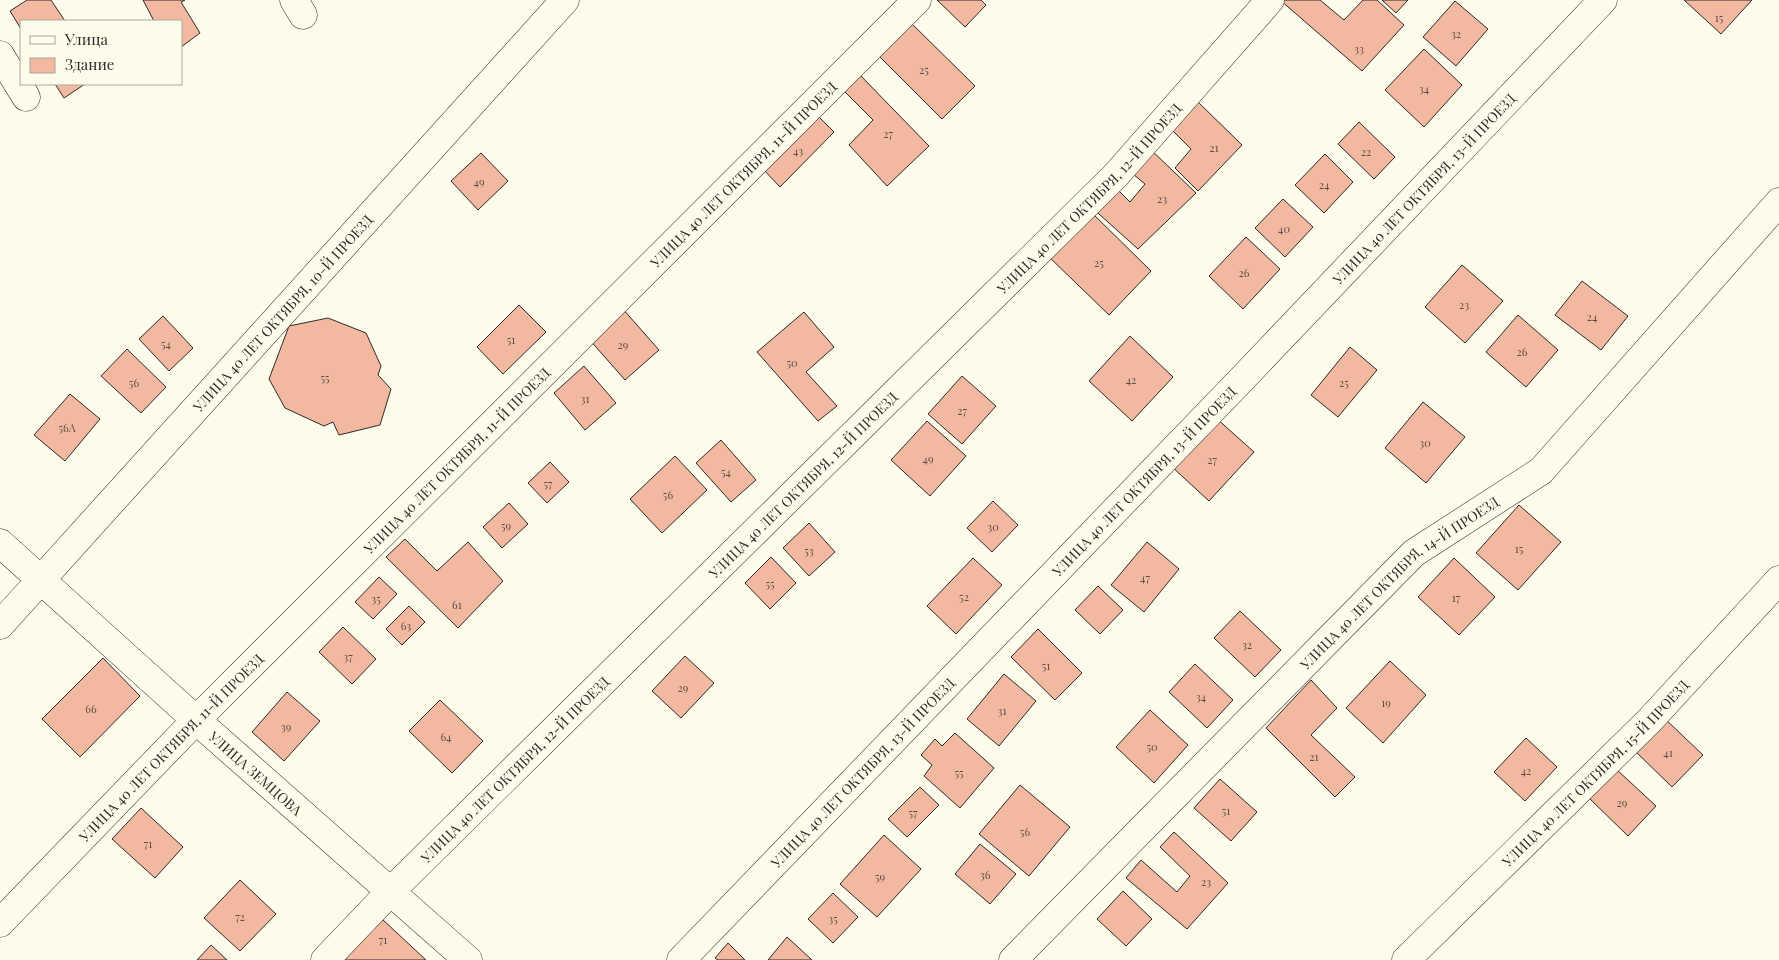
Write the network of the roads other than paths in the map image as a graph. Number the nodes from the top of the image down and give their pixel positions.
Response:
1 (565, 0) edge
2 (917, 0) edge
3 (1270, 0) edge
4 (1603, 0) edge
5 (0, 55) edge
6 (26, 97) dead end
7 (1779, 202) edge
8 (0, 543) edge
9 (42, 580) junction
10 (1779, 580) edge
11 (0, 625) edge
12 (196, 720) junction
13 (391, 891) junction
14 (0, 923) edge
15 (325, 960) edge
16 (468, 960) edge
17 (681, 960) edge
18 (1013, 960) edge
19 (1406, 960) edge

1 - 9 street, УЛИЦА 40 ЛЕТ ОКТЯБРЯ, 10-Й ПРОЕЗД
2 - 12 street, УЛИЦА 40 ЛЕТ ОКТЯБРЯ, 11-Й ПРОЕЗД
3 - 13 street, УЛИЦА 40 ЛЕТ ОКТЯБРЯ, 12-Й ПРОЕЗД
4 - 17 street, УЛИЦА 40 ЛЕТ ОКТЯБРЯ, 13-Й ПРОЕЗД
5 - 6 street
7 - 18 street, УЛИЦА 40 ЛЕТ ОКТЯБРЯ, 14-Й ПРОЕЗД
8 - 9 street, УЛИЦА ЗЕМЦОВА
9 - 11 street, УЛИЦА 40 ЛЕТ ОКТЯБРЯ, 10-Й ПРОЕЗД
9 - 12 street, УЛИЦА ЗЕМЦОВА
10 - 19 street, УЛИЦА 40 ЛЕТ ОКТЯБРЯ, 15-Й ПРОЕЗД
12 - 13 street, УЛИЦА ЗЕМЦОВА
12 - 14 street, УЛИЦА 40 ЛЕТ ОКТЯБРЯ, 11-Й ПРОЕЗД
13 - 15 street, УЛИЦА 40 ЛЕТ ОКТЯБРЯ, 12-Й ПРОЕЗД
13 - 16 street, УЛИЦА ЗЕМЦОВА

